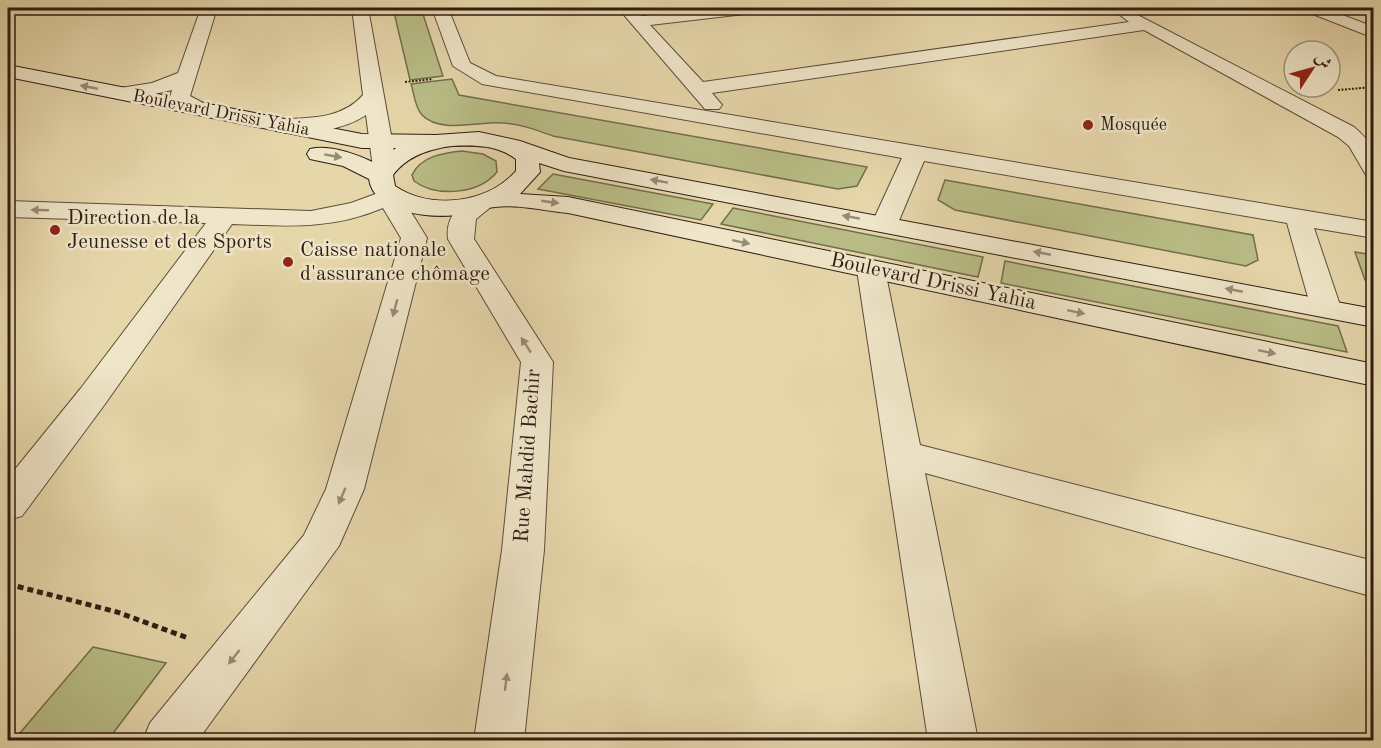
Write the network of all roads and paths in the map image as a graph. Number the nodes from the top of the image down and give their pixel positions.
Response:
1 (209, 8) edge
2 (360, 8) edge
3 (440, 8) edge
4 (753, 8) edge
5 (1113, 8) edge
6 (1311, 8) edge
7 (632, 14) edge
8 (1146, 25) junction
9 (1374, 33) edge
10 (8, 72) edge
11 (186, 77) junction
12 (439, 78) dead end
13 (410, 82) dead end
14 (1374, 87) edge
15 (698, 89) junction
16 (1342, 90) edge
17 (8, 92) edge
18 (121, 93) junction
19 (374, 97) junction
20 (200, 109) junction
21 (724, 119) junction
22 (284, 126) junction
23 (379, 133) junction
24 (445, 141) junction
25 (512, 146) junction
26 (916, 152) junction
27 (1374, 170) edge
28 (385, 180) junction
29 (488, 200) junction
30 (8, 208) edge
31 (224, 217) junction
32 (1298, 217) junction
33 (885, 223) junction
34 (1374, 230) edge
35 (871, 270) junction
36 (1326, 308) junction
37 (1374, 318) edge
38 (1374, 375) edge
39 (904, 454) junction
40 (8, 505) edge
41 (1374, 579) edge
42 (8, 584) edge
43 (200, 642) dead end
44 (168, 741) edge
45 (499, 741) edge
46 (952, 741) edge

1 - 11 street
2 - 19 street
3 - 21 street
4 - 7 street
5 - 8 street
6 - 9 street
7 - 15 street
8 - 15 street
8 - 27 street
18 -> 10 street, Boulevard Drissi Yahia
11 - 18 street
11 - 20 street
12 - 13 path
14 - 16 path
15 - 21 street
17 -> 28 street, Boulevard Drissi Yahia
18 - 20 street, Boulevard Drissi Yahia
19 - 22 street
19 - 23 street
20 - 22 street, Boulevard Drissi Yahia
21 - 26 street
22 - 23 street, Boulevard Drissi Yahia
23 - 24 street, Boulevard Drissi Yahia
23 - 28 street
24 - 25 street
24 - 28 street
25 - 29 street
33 -> 25 street
26 - 32 street
26 - 33 street
28 - 29 street, Boulevard Drissi Yahia
28 - 31 street
28 -> 44 street
29 -> 35 street, Boulevard Drissi Yahia
45 -> 29 street, Rue Mahdid Bachir
31 -> 30 street
31 - 40 street
32 - 34 street
32 - 36 street
36 -> 33 street
35 -> 38 street, Boulevard Drissi Yahia
35 - 39 street
36 - 37 street
39 - 41 street
39 - 46 street
42 - 43 path

